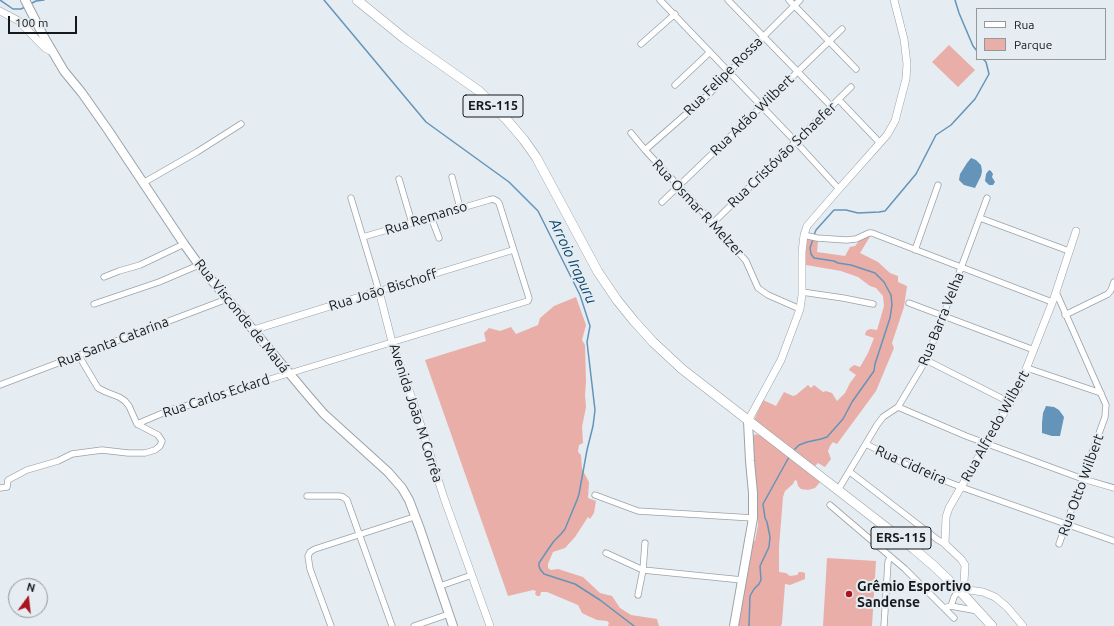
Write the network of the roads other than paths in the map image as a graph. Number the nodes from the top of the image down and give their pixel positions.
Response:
1 (26, 0) edge
2 (356, 0) edge
3 (660, 0) edge
4 (728, 0) edge
5 (788, 0) edge
6 (800, 0) edge
7 (894, 0) edge
8 (794, 6) junction
9 (0, 11) edge
10 (675, 14) junction
11 (842, 29) dead end
12 (763, 36) junction
13 (829, 41) junction
14 (641, 44) dead end
15 (53, 52) junction
16 (710, 52) junction
17 (856, 69) dead end
18 (798, 71) junction
19 (730, 72) junction
20 (675, 85) dead end
21 (851, 87) dead end
22 (839, 100) junction
23 (762, 106) junction
24 (832, 107) junction
25 (241, 124) dead end
26 (632, 133) dead end
27 (796, 142) junction
28 (880, 143) junction
29 (644, 150) junction
30 (452, 177) dead end
31 (398, 179) dead end
32 (143, 182) junction
33 (938, 185) dead end
34 (678, 186) junction
35 (839, 188) junction
36 (351, 198) dead end
37 (987, 198) dead end
38 (662, 202) dead end
39 (460, 208) junction
40 (431, 217) junction
41 (980, 218) junction
42 (412, 223) junction
43 (713, 223) junction
44 (1076, 231) dead end
45 (363, 237) junction
46 (810, 237) junction
47 (439, 238) dead end
48 (184, 244) junction
49 (513, 250) junction
50 (915, 250) junction
51 (1069, 250) junction
52 (199, 265) junction
53 (962, 267) junction
54 (104, 278) dead end
55 (1114, 282) edge
56 (380, 291) junction
57 (802, 292) junction
58 (1056, 292) junction
59 (227, 299) junction
60 (1052, 302) junction
61 (909, 303) dead end
62 (94, 304) dead end
63 (873, 304) dead end
64 (800, 309) junction
65 (1065, 315) junction
66 (943, 316) junction
67 (253, 330) junction
68 (392, 342) junction
69 (1034, 350) junction
70 (79, 356) junction
71 (926, 360) junction
72 (1027, 368) junction
73 (289, 373) junction
74 (0, 385) edge
75 (1101, 393) junction
76 (1011, 403) junction
77 (898, 407) junction
78 (748, 421) junction
79 (137, 424) junction
80 (866, 444) junction
81 (986, 444) junction
82 (850, 472) junction
83 (1082, 479) junction
84 (960, 487) junction
85 (0, 488) edge
86 (1114, 488) edge
87 (838, 490) junction
88 (595, 495) dead end
89 (306, 496) dead end
90 (830, 505) dead end
91 (414, 517) junction
92 (753, 518) junction
93 (1066, 524) junction
94 (359, 535) junction
95 (1114, 541) edge
96 (645, 543) dead end
97 (945, 544) junction
98 (1059, 544) dead end
99 (606, 553) dead end
100 (890, 557) junction
101 (643, 570) junction
102 (472, 575) junction
103 (742, 580) junction
104 (440, 586) junction
105 (961, 590) junction
106 (638, 595) dead end
107 (951, 606) junction
108 (944, 608) junction
109 (980, 612) junction
110 (449, 614) junction
111 (954, 618) dead end
112 (331, 626) edge
113 (392, 626) edge
114 (414, 626) edge
115 (453, 626) edge
116 (490, 626) edge
117 (734, 626) edge
118 (884, 626) edge
119 (992, 626) edge
120 (1024, 626) edge

1 - 15 main road, Rua Visconde de Mauá
2 - 78 main road, ERS-115
3 - 10 street
4 - 12 street
5 - 8 street
6 - 8 street, Rua Felipe Rossa
7 - 28 street
8 - 12 street, Rua Felipe Rossa
8 - 13 street
9 - 15 street
10 - 14 street
10 - 16 street
11 - 13 street, Rua Adão Wilbert
12 - 18 street
12 - 19 street, Rua Felipe Rossa
13 - 17 street
13 - 18 street, Rua Adão Wilbert
15 - 32 main road, Rua Visconde de Mauá
16 - 19 street
16 - 20 street
18 - 23 street, Rua Adão Wilbert
18 - 24 street
19 - 23 street
19 - 29 street, Rua Felipe Rossa
21 - 22 street, Rua Cristóvão Schaefer
22 - 24 street, Rua Cristóvão Schaefer
22 - 28 street
23 - 27 street
23 - 34 street, Rua Adão Wilbert
24 - 27 street, Rua Cristóvão Schaefer
25 - 32 street
26 - 29 street, Rua Osmar R Melzer
27 - 35 street
27 - 43 street, Rua Cristóvão Schaefer
28 - 35 street
29 - 34 street, Rua Osmar R Melzer
30 - 39 street
31 - 42 street
32 - 48 main road, Rua Visconde de Mauá
33 - 50 street
34 - 38 street, Rua Adão Wilbert
34 - 43 street, Rua Osmar R Melzer
35 - 46 street
36 - 45 street, Avenida João M Corrêa
37 - 41 street, Rua Barra Velha
39 - 40 street, Rua Remanso
39 - 49 street, Rua Remanso
40 - 42 street, Rua Remanso
40 - 47 street
41 - 51 street
41 - 53 street, Rua Barra Velha
42 - 45 street, Rua Remanso
43 - 64 street, Rua Osmar R Melzer
44 - 51 street, Rua Alfredo Wilbert
45 - 56 street, Avenida João M Corrêa
46 - 50 street
46 - 57 street
48 - 52 main road, Rua Visconde de Mauá
48 - 54 street
49 - 56 street, Rua João Bischoff
49 - 68 street, Rua Carlos Eckard
50 - 53 street
51 - 58 street, Rua Alfredo Wilbert
52 - 59 main road, Rua Visconde de Mauá
52 - 62 street
53 - 60 street
53 - 66 street, Rua Barra Velha
55 - 65 street
56 - 67 street, Rua João Bischoff
56 - 68 street, Avenida João M Corrêa
57 - 63 street
57 - 64 street
58 - 60 street, Rua Alfredo Wilbert
58 - 65 street, Rua Otto Wilbert
59 - 67 main road, Rua Visconde de Mauá
59 - 70 street, Rua Santa Catarina
60 - 69 street, Rua Alfredo Wilbert
61 - 66 street
64 - 78 street
65 - 75 street, Rua Otto Wilbert
66 - 69 street
66 - 71 street, Rua Barra Velha
67 - 73 main road, Rua Visconde de Mauá
68 - 73 street, Rua Carlos Eckard
68 - 102 street, Avenida João M Corrêa
69 - 72 street, Rua Alfredo Wilbert
70 - 74 street, Rua Santa Catarina
70 - 79 street
71 - 76 street
71 - 77 street, Rua Barra Velha
72 - 75 street
72 - 76 street, Rua Alfredo Wilbert
73 - 79 street, Rua Carlos Eckard
73 - 91 main road, Rua Visconde de Mauá
75 - 83 street, Rua Otto Wilbert
76 - 81 street, Rua Alfredo Wilbert
77 - 80 street, Rua Barra Velha
77 - 81 street
78 - 87 main road, ERS-115
78 - 92 main road
79 - 85 street
80 - 82 street, Rua Barra Velha
80 - 84 street, Rua Cidreira
81 - 83 street
81 - 84 street, Rua Alfredo Wilbert
82 - 87 street, Rua Barra Velha
82 - 97 street
83 - 86 street
83 - 93 street, Rua Otto Wilbert
84 - 93 street, Rua Cidreira
84 - 97 street, Rua Alfredo Wilbert
87 - 105 main road, ERS-115
88 - 92 street
89 - 94 street
90 - 100 street
91 - 94 street
91 - 104 main road, Rua Visconde de Mauá
92 - 103 main road
93 - 95 street, Rua Cidreira
93 - 98 street, Rua Otto Wilbert
94 - 112 street
94 - 113 street
96 - 101 street
97 - 105 street
99 - 101 street
100 - 108 street
100 - 118 street
101 - 103 street
101 - 106 street
102 - 104 street
102 - 116 street, Avenida João M Corrêa
103 - 117 main road
104 - 110 main road, Rua Visconde de Mauá
105 - 107 street
105 - 109 main road, ERS-115
105 - 120 street
107 - 108 street
107 - 109 street
108 - 111 street
109 - 119 main road, ERS-115
110 - 114 street
110 - 115 main road, Rua Visconde de Mauá

